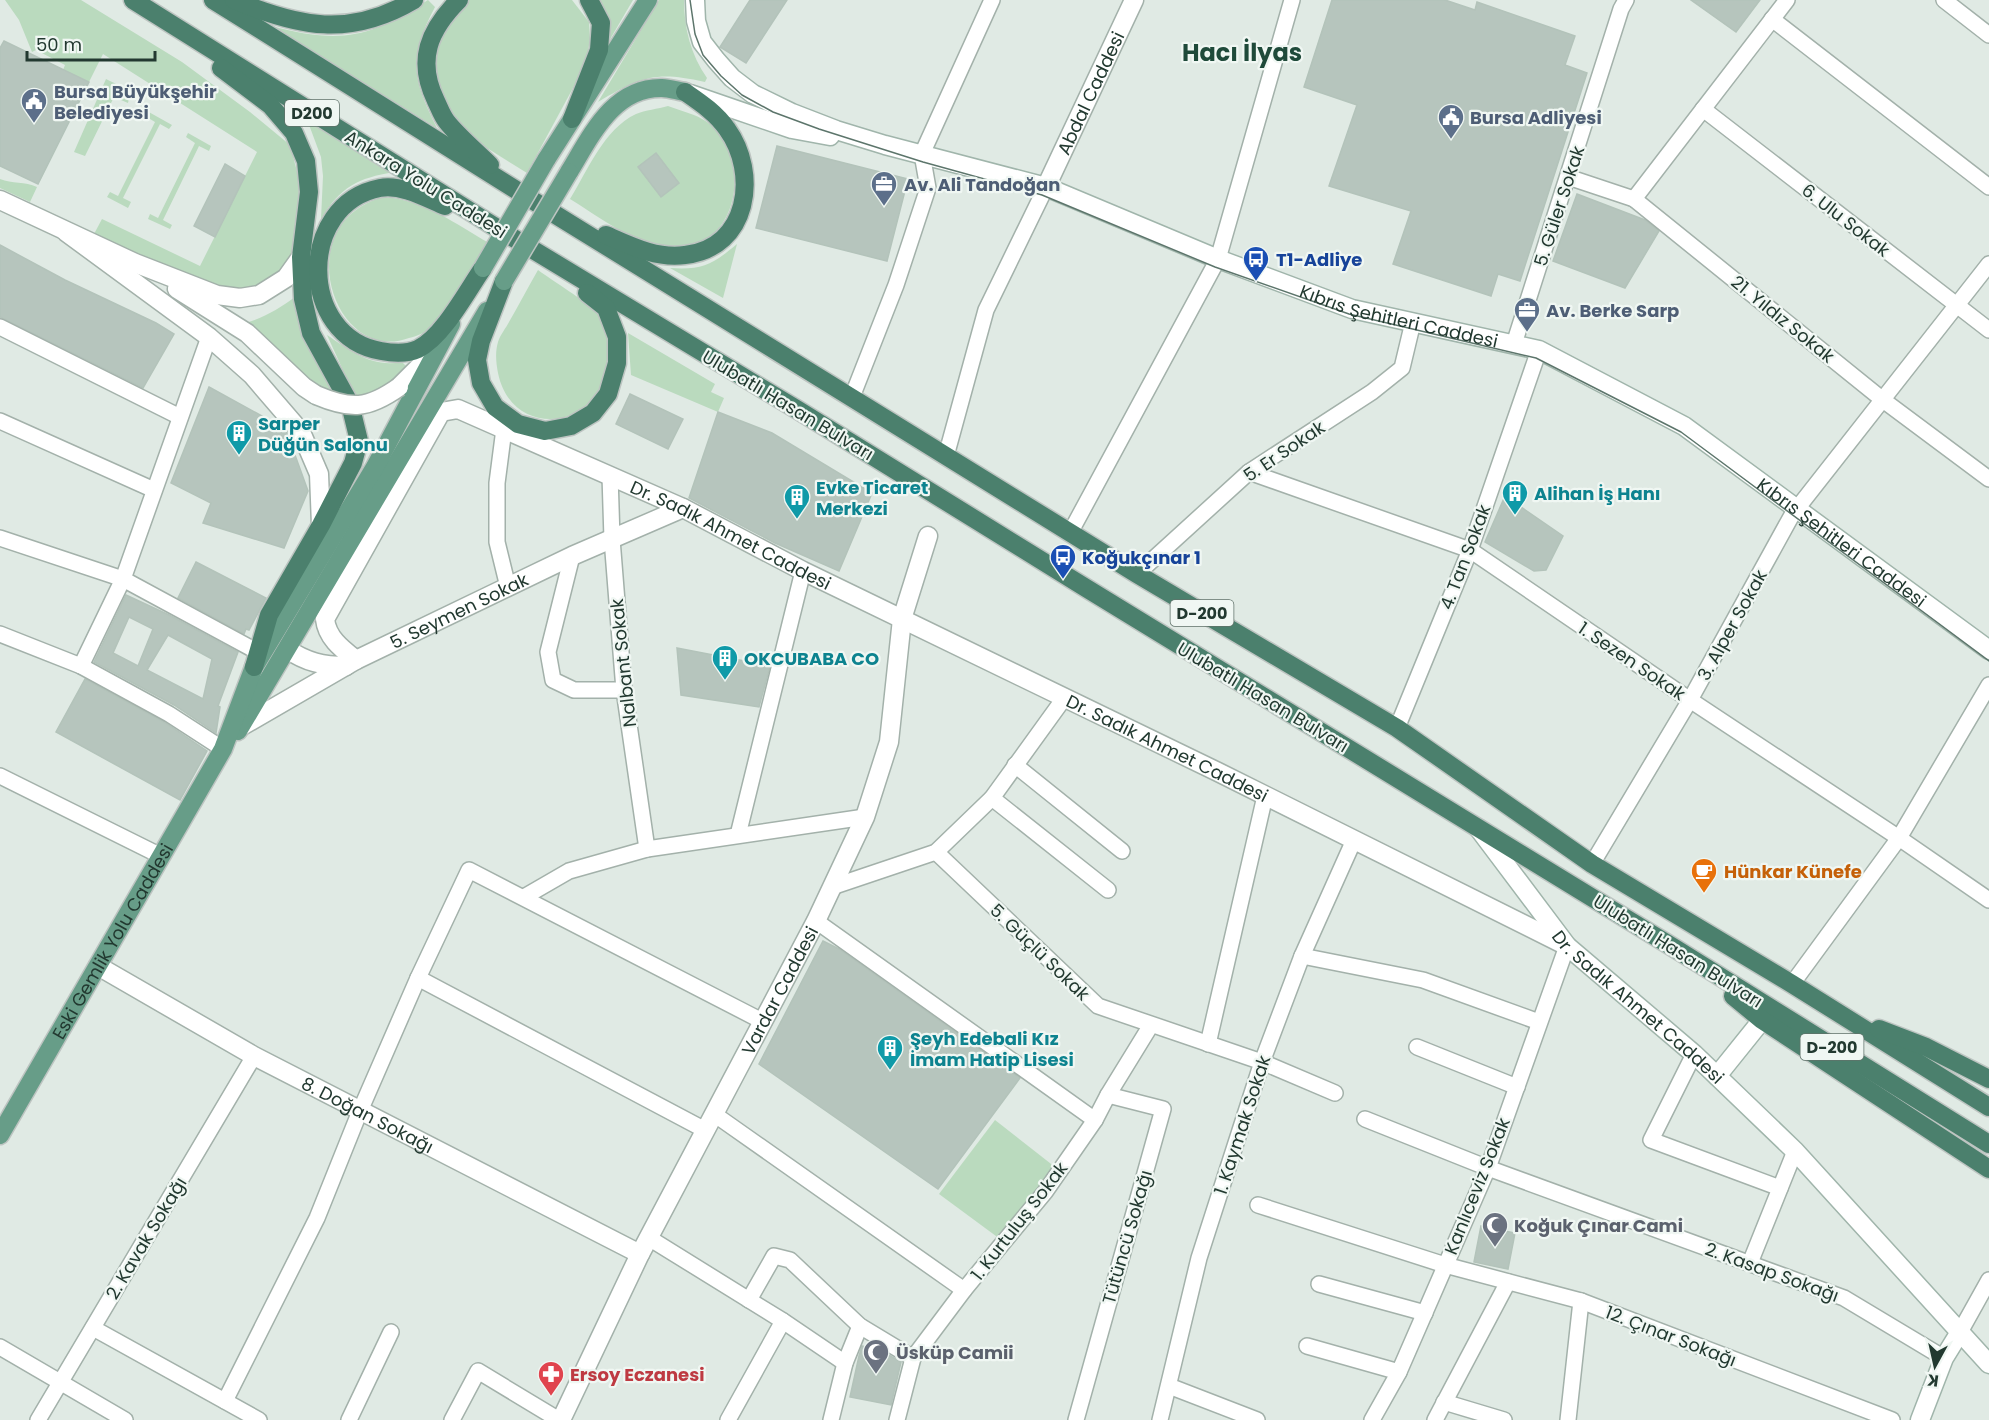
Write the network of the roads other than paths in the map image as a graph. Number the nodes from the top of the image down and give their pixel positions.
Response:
1 (132, 0) edge
2 (213, 0) edge
3 (234, 0) edge
4 (414, 0) edge
5 (459, 0) edge
6 (589, 0) edge
7 (648, 0) edge
8 (695, 0) edge
9 (992, 0) edge
10 (1134, 0) edge
11 (1292, 0) edge
12 (1626, 0) edge
13 (1787, 0) edge
14 (1944, 0) edge
15 (1772, 19) junction
16 (1989, 35) edge
17 (685, 92) junction
18 (1703, 109) junction
19 (572, 119) junction
20 (885, 145) junction
21 (922, 154) junction
22 (1568, 177) junction
23 (512, 187) junction
24 (1046, 187) junction
25 (1989, 187) edge
26 (1634, 199) junction
27 (0, 202) edge
28 (556, 215) junction
29 (492, 225) junction
30 (66, 232) junction
31 (537, 252) junction
32 (301, 257) junction
33 (1218, 259) junction
34 (135, 262) junction
35 (1989, 264) edge
36 (483, 268) junction
37 (504, 281) junction
38 (1957, 305) junction
39 (1413, 322) junction
40 (0, 327) edge
41 (1989, 330) edge
42 (209, 337) junction
43 (1514, 344) junction
44 (436, 349) junction
45 (1539, 350) junction
46 (852, 397) junction
47 (1883, 400) junction
48 (180, 417) junction
49 (0, 421) edge
50 (504, 429) junction
51 (946, 456) junction
52 (1249, 472) junction
53 (610, 476) junction
54 (1989, 479) edge
55 (154, 490) junction
56 (683, 508) junction
57 (1796, 508) junction
58 (321, 525) junction
59 (1070, 533) junction
60 (927, 536) dead end
61 (0, 538) edge
62 (612, 539) junction
63 (1470, 550) junction
64 (572, 555) junction
65 (802, 571) junction
66 (1137, 574) junction
67 (123, 579) junction
68 (508, 587) junction
69 (902, 619) junction
70 (0, 634) edge
71 (287, 649) junction
72 (1989, 650) edge
73 (256, 660) junction
74 (351, 663) junction
75 (81, 666) junction
76 (1989, 685) edge
77 (624, 690) junction
78 (1065, 697) junction
79 (1690, 700) junction
80 (242, 726) junction
81 (1397, 729) junction
82 (223, 749) junction
83 (1015, 765) junction
84 (0, 776) edge
85 (1265, 796) junction
86 (992, 798) junction
87 (865, 817) junction
88 (1479, 829) junction
89 (738, 835) junction
90 (1899, 838) junction
91 (1354, 840) junction
92 (647, 849) junction
93 (1122, 851) dead end
94 (936, 852) junction
95 (161, 856) junction
96 (1592, 864) junction
97 (832, 887) junction
98 (1108, 890) dead end
99 (524, 897) junction
100 (1989, 900) edge
101 (816, 921) junction
102 (1566, 946) junction
103 (1676, 949) junction
104 (1302, 956) junction
105 (98, 966) junction
106 (418, 978) junction
107 (1792, 984) junction
108 (1843, 1016) junction
109 (1762, 1020) junction
110 (764, 1022) junction
111 (1539, 1022) junction
112 (1151, 1025) junction
113 (1208, 1044) junction
114 (1417, 1047) dead end
115 (1694, 1054) junction
116 (254, 1056) junction
117 (1262, 1062) junction
118 (1717, 1076) junction
119 (1989, 1079) edge
120 (1517, 1087) junction
121 (1335, 1094) dead end
122 (1108, 1095) junction
123 (1989, 1107) edge
124 (360, 1110) junction
125 (1365, 1119) dead end
126 (1095, 1120) junction
127 (710, 1122) junction
128 (1, 1132) edge
129 (1989, 1144) edge
130 (1795, 1151) junction
131 (1488, 1168) junction
132 (1989, 1169) edge
133 (1780, 1188) junction
134 (1257, 1205) dead end
135 (645, 1246) junction
136 (1750, 1263) junction
137 (1445, 1265) junction
138 (1508, 1282) junction
139 (1319, 1284) dead end
140 (964, 1290) junction
141 (1987, 1290) edge
142 (749, 1300) junction
143 (1581, 1301) junction
144 (1425, 1314) junction
145 (783, 1321) junction
146 (860, 1326) junction
147 (93, 1328) junction
148 (391, 1332) dead end
149 (1960, 1332) junction
150 (1307, 1346) dead end
151 (0, 1347) edge
152 (913, 1358) junction
153 (1944, 1358) junction
154 (845, 1363) junction
155 (1989, 1364) edge
156 (1399, 1372) junction
157 (60, 1382) junction
158 (1169, 1386) junction
159 (225, 1401) junction
160 (1444, 1401) junction
161 (38, 1420) edge
162 (125, 1420) edge
163 (259, 1420) edge
164 (349, 1420) edge
165 (452, 1420) edge
166 (560, 1420) edge
167 (728, 1420) edge
168 (831, 1420) edge
169 (897, 1420) edge
170 (1076, 1420) edge
171 (1160, 1420) edge
172 (1257, 1420) edge
173 (1372, 1420) edge
174 (1435, 1420) edge
175 (1504, 1420) edge
176 (1568, 1420) edge
177 (1892, 1420) edge
178 (1920, 1420) edge

1 - 29 highway, Ankara Yolu Caddesi / D200
1 - 32 highway
2 - 23 highway, D200
3 - 4 highway
5 - 23 highway
6 - 19 highway
7 - 19 main road, Eski Gemlik Yolu Caddesi
8 - 20 street
9 - 21 street
10 - 24 street, Abdal Caddesi
11 - 33 street
12 - 22 street, 5. Güler Sokak
13 - 15 street
14 - 16 street
15 - 18 street
15 - 25 street
17 - 20 street
17 - 28 highway
17 - 37 main road, Eski Gemlik Yolu Caddesi, bridge
18 - 26 street
18 - 38 street, 6. Ulu Sokak
19 - 36 main road, Eski Gemlik Yolu Caddesi, bridge
20 - 21 street, Kıbrıs Şehitleri Caddesi
21 - 24 street, Kıbrıs Şehitleri Caddesi
21 - 46 street
22 - 26 street, 21. Yıldız Sokak
22 - 43 street, 5. Güler Sokak
23 - 28 highway, D200
24 - 33 street, Kıbrıs Şehitleri Caddesi
24 - 51 street
26 - 47 street, 21. Yıldız Sokak
27 - 30 street
28 - 46 highway, Ulubatlı Hasan Bulvarı / D-200
29 - 31 highway, Ankara Yolu Caddesi / D200
29 - 36 highway
30 - 34 street
30 - 42 street
31 - 37 highway
31 - 88 highway, Ulubatlı Hasan Bulvarı / D-200
32 - 34 street
32 - 58 highway
33 - 39 street, Kıbrıs Şehitleri Caddesi
33 - 59 street
34 - 44 street, bridge
35 - 38 street, 3. Alper Sokak
36 - 44 main road, Eski Gemlik Yolu Caddesi
37 - 71 main road, Eski Gemlik Yolu Caddesi
38 - 41 street, 6. Ulu Sokak
38 - 47 street, 3. Alper Sokak
39 - 43 street, Kıbrıs Şehitleri Caddesi
39 - 52 street, 5. Er Sokak
40 - 48 street
42 - 48 street
42 - 58 street
43 - 45 street, Kıbrıs Şehitleri Caddesi
44 - 73 main road, Eski Gemlik Yolu Caddesi
45 - 57 street, Kıbrıs Şehitleri Caddesi
45 - 63 street, 4. Tan Sokak
46 - 51 highway, Ulubatlı Hasan Bulvarı / D-200
47 - 54 street, 21. Yıldız Sokak
47 - 57 street, 3. Alper Sokak
48 - 55 street
49 - 55 street
50 - 53 street, Dr. Sadık Ahmet Caddesi
50 - 68 street
50 - 74 street, Dr. Sadık Ahmet Caddesi
51 - 59 highway, Ulubatlı Hasan Bulvarı / D-200
52 - 63 street, 1. Sezen Sokak
52 - 66 street, 5. Er Sokak
53 - 56 street, Dr. Sadık Ahmet Caddesi
53 - 62 street, Nalbant Sokak
55 - 67 street
56 - 62 street, 5. Seymen Sokak
56 - 65 street, Dr. Sadık Ahmet Caddesi
57 - 72 street, Kıbrıs Şehitleri Caddesi
57 - 79 street, 3. Alper Sokak
58 - 73 highway
59 - 66 highway, Ulubatlı Hasan Bulvarı / D-200
60 - 69 street, Vardar Caddesi
61 - 67 street
62 - 64 street, 5. Seymen Sokak
62 - 77 street, Nalbant Sokak
63 - 79 street, 1. Sezen Sokak
63 - 81 street, 4. Tan Sokak
64 - 68 street, 5. Seymen Sokak
64 - 77 street
65 - 69 street, Dr. Sadık Ahmet Caddesi
65 - 89 street
66 - 81 highway, Ulubatlı Hasan Bulvarı / D-200
67 - 73 street
67 - 75 street
68 - 74 street, 5. Seymen Sokak
69 - 78 street, Dr. Sadık Ahmet Caddesi
69 - 87 street, Vardar Caddesi
70 - 75 street
71 - 74 street
71 - 80 main road, Eski Gemlik Yolu Caddesi
73 - 82 main road, Eski Gemlik Yolu Caddesi
74 - 80 street, 5. Seymen Sokak
75 - 82 street
76 - 90 street
77 - 92 street, Nalbant Sokak
78 - 83 street
78 - 85 street, Dr. Sadık Ahmet Caddesi
79 - 90 street, 1. Sezen Sokak
79 - 96 street, 3. Alper Sokak
80 - 82 main road, Eski Gemlik Yolu Caddesi
81 - 96 highway, Ulubatlı Hasan Bulvarı / D-200
82 - 95 main road, Eski Gemlik Yolu Caddesi
83 - 86 street
83 - 93 street
84 - 95 street
85 - 91 street, Dr. Sadık Ahmet Caddesi
85 - 113 street
86 - 94 street
86 - 98 street
87 - 89 street
87 - 97 street, Vardar Caddesi
88 - 102 street
88 - 103 highway, Ulubatlı Hasan Bulvarı / D-200
89 - 92 street
90 - 100 street, 1. Sezen Sokak
90 - 107 street
91 - 102 street, Dr. Sadık Ahmet Caddesi
91 - 104 street, 1. Kaymak Sokak
92 - 99 street
94 - 97 street
94 - 112 street, 5. Güçlü Sokak
95 - 105 main road, Eski Gemlik Yolu Caddesi
96 - 107 highway, Ulubatlı Hasan Bulvarı / D-200
97 - 101 street, Vardar Caddesi
99 - 106 street
99 - 110 street
101 - 110 street, Vardar Caddesi
101 - 126 street
102 - 111 street, Kanlıceviz Sokak
102 - 115 street, Dr. Sadık Ahmet Caddesi
103 - 109 highway
103 - 129 highway, Ulubatlı Hasan Bulvarı / D-200
104 - 111 street
104 - 117 street, 1. Kaymak Sokak
105 - 116 street, 8. Doğan Sokağı
105 - 128 main road, Eski Gemlik Yolu Caddesi
106 - 124 street
106 - 127 street
107 - 108 highway, Ulubatlı Hasan Bulvarı / D-200
108 - 119 highway
108 - 123 highway, Ulubatlı Hasan Bulvarı / D-200
109 - 118 street
109 - 132 highway
110 - 127 street, Vardar Caddesi
111 - 120 street, Kanlıceviz Sokak
112 - 113 street, 5. Güçlü Sokak
112 - 122 street, 1. Kurtuluş Sokak
113 - 117 street, 5. Güçlü Sokak
114 - 120 street
115 - 118 street, Dr. Sadık Ahmet Caddesi
115 - 133 street
116 - 124 street, 8. Doğan Sokağı
116 - 147 street, 2. Kavak Sokağı
117 - 121 street, 5. Güçlü Sokak
117 - 158 street, 1. Kaymak Sokak
118 - 130 street, Dr. Sadık Ahmet Caddesi
120 - 131 street, Kanlıceviz Sokak
122 - 126 street, 1. Kurtuluş Sokak
122 - 170 street, Tütüncü Sokağı
124 - 135 street, 8. Doğan Sokağı
124 - 159 street
125 - 131 street, 2. Kasap Sokağı
126 - 140 street, 1. Kurtuluş Sokak
127 - 135 street, Vardar Caddesi
127 - 140 street
130 - 133 street
130 - 149 street, Dr. Sadık Ahmet Caddesi
131 - 136 street, 2. Kasap Sokağı
131 - 137 street, Kanlıceviz Sokak
133 - 136 street
134 - 137 street, 12. Çınar Sokağı
135 - 142 street
135 - 166 street, Vardar Caddesi
136 - 153 street, 2. Kasap Sokağı
137 - 138 street, 12. Çınar Sokağı
137 - 144 street, Kanlıceviz Sokak
138 - 143 street, 12. Çınar Sokağı
138 - 160 street
139 - 144 street
140 - 152 street, 1. Kurtuluş Sokak
141 - 149 street
142 - 145 street
142 - 146 street
143 - 176 street
143 - 177 street, 12. Çınar Sokağı
144 - 156 street, Kanlıceviz Sokak
145 - 154 street
145 - 167 street
146 - 152 street
146 - 154 street
147 - 157 street, 2. Kavak Sokağı
147 - 159 street
148 - 164 street
149 - 153 street
149 - 155 street, Dr. Sadık Ahmet Caddesi
150 - 156 street
151 - 157 street
152 - 169 street, 1. Kurtuluş Sokak
153 - 178 street
154 - 168 street
156 - 173 street, Kanlıceviz Sokak
157 - 161 street, 2. Kavak Sokağı
157 - 162 street
158 - 171 street, 1. Kaymak Sokak
158 - 172 street
159 - 163 street
160 - 174 street
160 - 175 street
165 - 166 street

